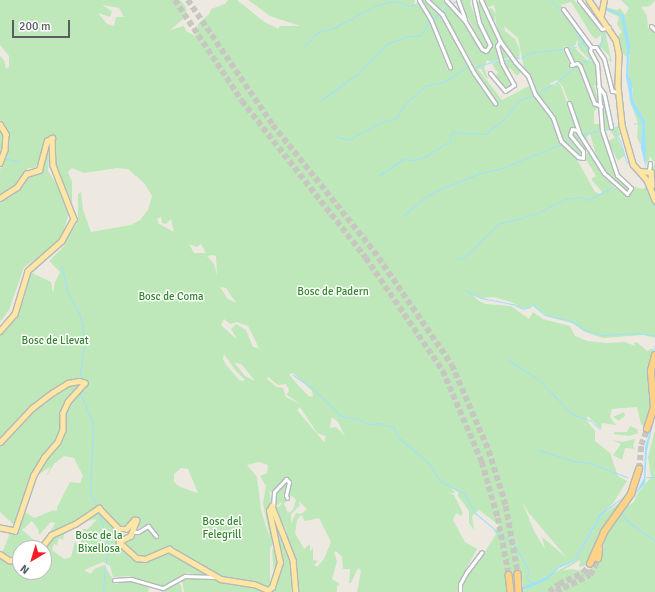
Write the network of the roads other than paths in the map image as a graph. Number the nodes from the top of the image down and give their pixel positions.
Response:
1 (427, 0) edge
2 (446, 0) edge
3 (458, 0) edge
4 (474, 0) edge
5 (481, 0) edge
6 (579, 0) edge
7 (589, 0) edge
8 (419, 2) edge
9 (602, 6) edge
10 (563, 9) dead end
11 (466, 21) junction
12 (651, 26) dead end
13 (609, 27) junction
14 (655, 30) edge
15 (500, 41) junction
16 (591, 47) junction
17 (566, 49) dead end
18 (450, 67) dead end
19 (490, 73) dead end
20 (598, 86) junction
21 (619, 92) junction
22 (495, 103) dead end
23 (568, 103) dead end
24 (601, 106) junction
25 (0, 124) edge
26 (612, 127) dead end
27 (579, 133) junction
28 (2, 159) edge
29 (650, 163) dead end
30 (638, 171) junction
31 (648, 171) junction
32 (652, 177) junction
33 (645, 178) junction
34 (652, 187) junction
35 (655, 194) edge
36 (0, 198) edge
37 (655, 200) edge
38 (0, 331) edge
39 (655, 354) edge
40 (654, 362) edge
41 (647, 429) tunnel mouth
42 (0, 442) edge
43 (639, 469) tunnel mouth
44 (287, 498) dead end
45 (273, 507) junction
46 (0, 528) edge
47 (133, 532) junction
48 (156, 536) dead end
49 (47, 540) edge
50 (601, 540) junction
51 (482, 552) dead end
52 (0, 554) edge
53 (598, 558) tunnel mouth
54 (12, 561) edge
55 (590, 564) tunnel mouth
56 (518, 576) tunnel mouth
57 (215, 577) junction
58 (509, 577) tunnel mouth
59 (114, 580) dead end
60 (296, 592) edge
61 (460, 592) edge
62 (511, 592) edge
63 (519, 592) edge

1 - 22 street
2 - 11 street
3 - 11 street
4 - 11 street
5 - 15 street
6 - 13 street
7 - 9 main road
8 - 18 street
9 - 13 main road
10 - 16 street
12 - 14 street
13 - 21 main road
15 - 19 street
15 - 27 street
16 - 20 street
16 - 21 street
17 - 24 street
20 - 24 street
20 - 26 street
21 - 30 main road
23 - 27 street
24 - 27 street
25 - 28 main road
29 - 31 street
30 - 31 main road
30 - 33 main road
31 - 32 main road
31 - 33 main road
32 - 33 main road
32 - 34 main road
33 - 34 main road
34 - 35 main road
34 - 37 main road
36 - 38 main road
39 - 40 highway
40 - 41 highway
42 - 46 main road
43 - 50 highway
44 - 45 street
45 - 57 main road
45 - 60 main road
47 - 48 street
47 - 49 main road
47 - 57 main road
50 - 53 highway
50 - 55 highway
51 - 61 street
52 - 54 main road
56 - 63 highway
57 - 59 street
58 - 62 highway

